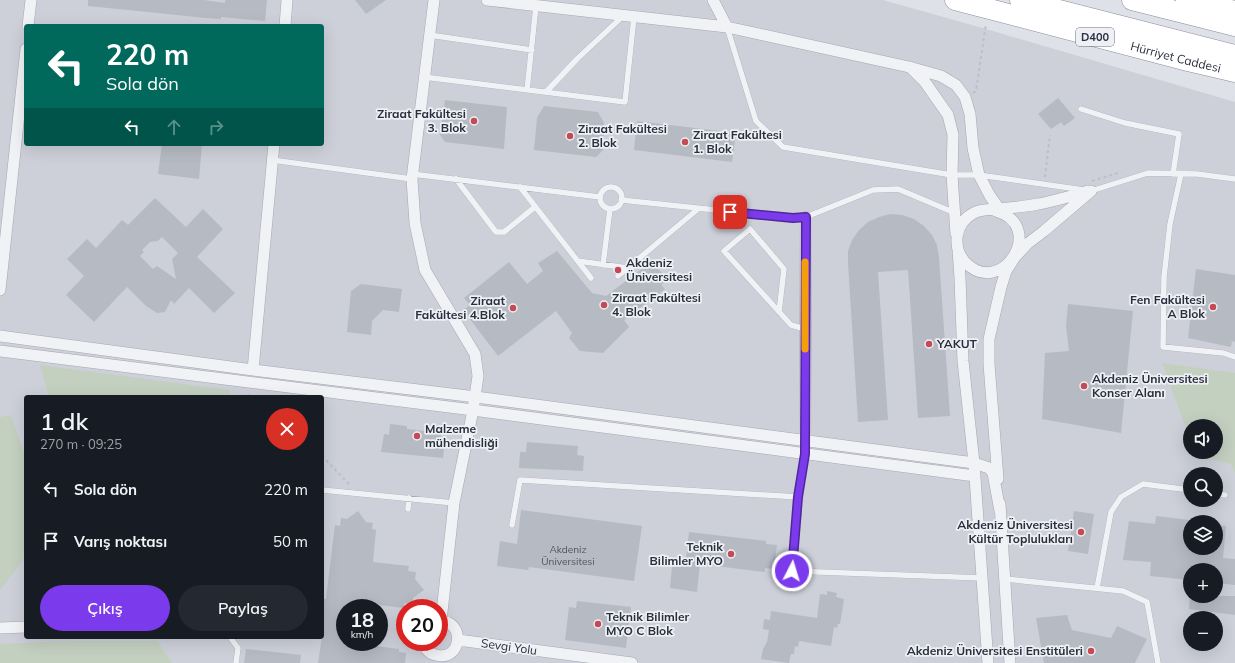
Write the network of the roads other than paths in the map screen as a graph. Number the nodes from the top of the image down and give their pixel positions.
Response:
1 (31, 0) edge
2 (287, 0) edge
3 (434, 0) edge
4 (487, 0) edge
5 (713, 0) edge
6 (955, 0) edge
7 (1020, 0) edge
8 (1132, 0) edge
9 (1186, 0) edge
10 (536, 6) junction
11 (1235, 11) edge
12 (629, 16) junction
13 (28, 24) edge
14 (285, 24) edge
15 (1235, 26) edge
16 (727, 27) junction
17 (429, 35) junction
18 (532, 50) junction
19 (1235, 55) edge
20 (909, 67) junction
21 (24, 68) edge
22 (1235, 72) edge
23 (424, 77) junction
24 (526, 90) junction
25 (546, 92) junction
26 (1081, 109) dead end
27 (274, 146) edge
28 (272, 160) junction
29 (1173, 174) junction
30 (1181, 174) junction
31 (952, 175) junction
32 (980, 175) junction
33 (412, 176) junction
34 (456, 179) junction
35 (1235, 179) edge
36 (520, 187) junction
37 (1091, 191) junction
38 (600, 197) junction
39 (621, 200) junction
40 (535, 206) junction
41 (610, 209) junction
42 (698, 209) junction
43 (998, 210) junction
44 (956, 213) junction
45 (806, 217) junction
46 (957, 244) junction
47 (1014, 257) junction
48 (578, 261) junction
49 (602, 265) junction
50 (628, 268) junction
51 (618, 276) dead end
52 (591, 278) dead end
53 (0, 290) edge
54 (779, 312) junction
55 (805, 329) junction
56 (0, 336) edge
57 (0, 351) edge
58 (1235, 358) edge
59 (253, 370) junction
60 (476, 397) junction
61 (473, 410) junction
62 (805, 441) junction
63 (805, 454) junction
64 (974, 463) junction
65 (975, 476) junction
66 (1183, 489) edge
67 (324, 490) edge
68 (798, 497) junction
69 (409, 498) junction
70 (454, 503) junction
71 (408, 509) dead end
72 (1000, 511) junction
73 (512, 525) dead end
74 (982, 578) junction
75 (1005, 579) junction
76 (1097, 588) junction
77 (443, 599) edge
78 (448, 623) edge
79 (24, 627) edge
80 (0, 628) edge
81 (231, 639) edge
82 (458, 640) junction
83 (428, 651) edge
84 (236, 663) edge
85 (632, 663) edge
86 (988, 663) edge
87 (1010, 663) edge
88 (1158, 663) edge

1 - 13 street
2 - 14 street
3 - 17 street
4 - 10 street
5 - 16 street
6 - 22 highway, Hürriyet Caddesi / D400
7 - 19 highway
8 - 15 highway
9 - 11 highway
10 - 12 street
10 - 18 lane
12 - 16 street
12 - 25 lane
12 - 25 lane
16 - 20 street
16 - 31 lane
17 - 18 lane
17 - 23 street
18 - 24 lane
20 - 31 street
20 - 32 street
21 - 53 street
23 - 24 lane
23 - 33 street
24 - 25 lane
26 - 29 lane
27 - 28 street
28 - 33 lane
28 - 59 street
29 - 30 lane
29 - 37 lane
30 - 35 lane
30 - 58 lane
31 - 32 lane
31 - 44 street
32 - 37 lane
32 - 43 street
33 - 34 lane
33 - 60 street
34 - 36 lane
34 - 40 lane
36 - 38 lane
36 - 40 lane
37 - 43 street
37 - 47 street
38 - 39 lane
38 - 41 lane
39 - 41 lane
39 - 42 lane
40 - 48 lane
41 - 49 lane
42 - 45 lane
42 - 50 lane
43 - 46 street
43 - 47 street
44 - 45 lane
44 - 46 street
45 - 55 street
46 - 47 street
46 - 64 street
47 - 72 street
48 - 49 lane
48 - 52 lane
49 - 50 lane
50 - 51 lane
54 - 54 lane
54 - 55 lane
55 - 62 street
56 - 59 street
57 - 61 street
59 - 60 street
60 - 61 street
60 - 62 street
61 - 63 street
61 - 70 street
62 - 63 lane
62 - 64 street
63 - 65 street
63 - 68 lane
64 - 65 street
64 - 72 street
65 - 74 street
66 - 76 lane
67 - 69 lane
68 - 73 lane
68 - 74 lane
69 - 70 lane
69 - 71 lane
70 - 77 street
72 - 75 street
74 - 86 street
75 - 76 lane
75 - 87 street
76 - 88 lane
78 - 82 street
79 - 80 street
81 - 84 lane
82 - 83 street
82 - 85 street, Sevgi Yolu

